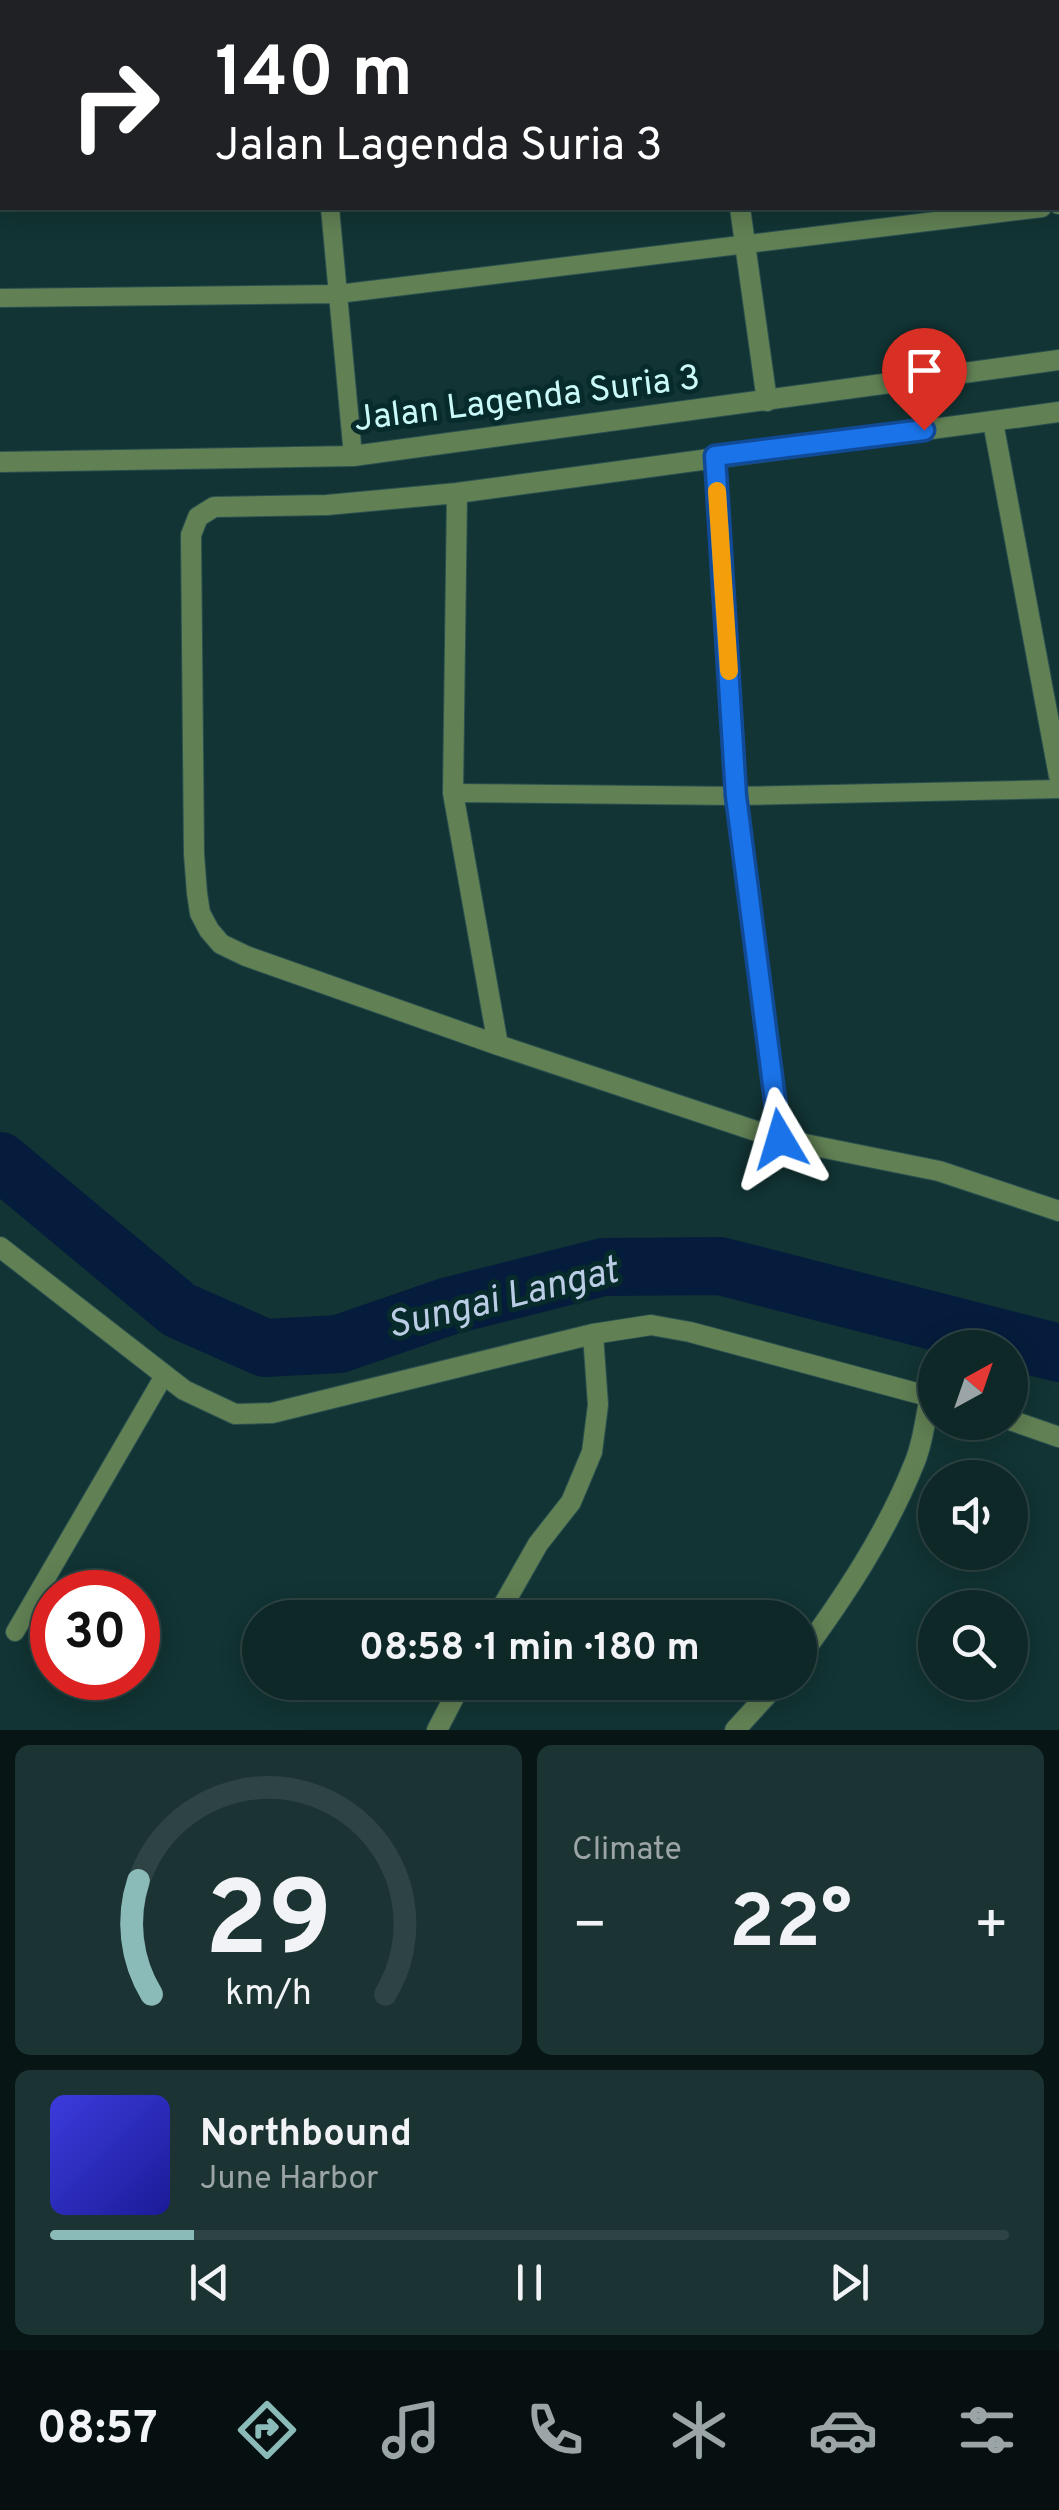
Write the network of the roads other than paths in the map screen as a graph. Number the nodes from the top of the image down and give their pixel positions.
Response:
1 (330, 210) edge
2 (740, 210) edge
3 (1026, 210) edge
4 (745, 246) junction
5 (338, 294) junction
6 (0, 298) edge
7 (1059, 360) edge
8 (766, 401) junction
9 (1059, 412) edge
10 (994, 422) junction
11 (353, 456) junction
12 (715, 456) junction
13 (0, 462) edge
14 (456, 493) junction
15 (1059, 776) edge
16 (1059, 789) edge
17 (453, 793) junction
18 (736, 796) junction
19 (498, 1045) junction
20 (780, 1139) junction
21 (1059, 1211) edge
22 (0, 1248) edge
23 (593, 1334) junction
24 (165, 1374) junction
25 (918, 1393) edge
26 (1028, 1426) edge
27 (1059, 1437) edge
28 (921, 1440) edge
29 (506, 1600) edge
30 (15, 1632) dead end
31 (817, 1634) edge
32 (452, 1700) edge
33 (762, 1700) edge
34 (436, 1730) edge
35 (735, 1730) edge

1 - 5 lane
2 - 4 street
3 - 4 lane
4 - 5 lane
4 - 8 street
5 - 6 lane
5 - 11 lane
7 - 8 street, Jalan Lagenda Suria 3
8 - 11 street, Jalan Lagenda Suria 3
9 - 10 street
10 - 12 street
10 - 15 street
11 - 13 street, Jalan Lagenda Suria 3
12 - 14 street
12 - 18 street
14 - 17 street
14 - 19 street
16 - 18 lane
17 - 18 lane
17 - 19 street
18 - 20 street
19 - 20 street
20 - 21 street
22 - 24 street
23 - 24 street
23 - 25 street
23 - 29 street
24 - 30 lane
26 - 27 street
28 - 31 street
32 - 34 street
33 - 35 street

